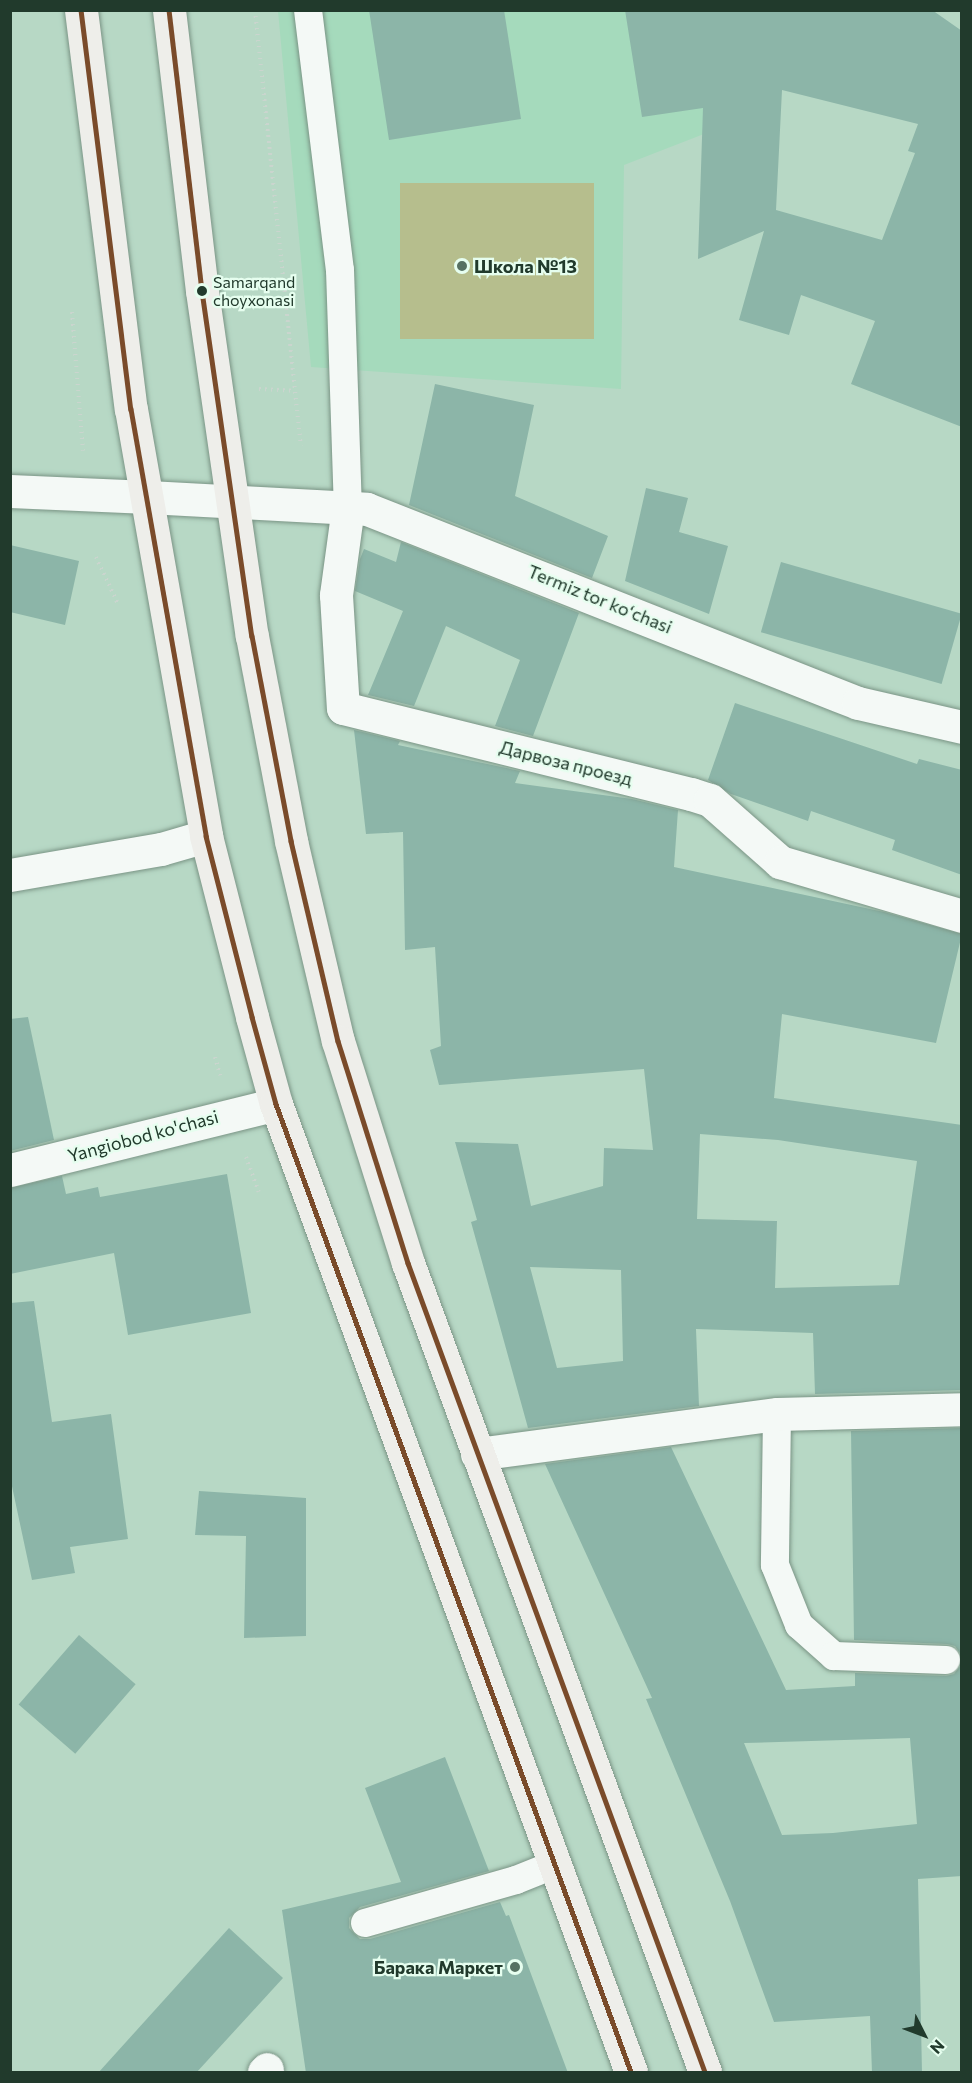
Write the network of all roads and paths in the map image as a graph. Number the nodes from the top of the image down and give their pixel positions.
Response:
1 (81, 10) edge
2 (169, 10) edge
3 (255, 10) edge
4 (308, 10) edge
5 (258, 389) dead end
6 (294, 391) junction
7 (301, 446) dead end
8 (10, 491) edge
9 (148, 497) junction
10 (232, 500) junction
11 (348, 507) junction
12 (962, 727) edge
13 (206, 836) junction
14 (10, 875) edge
15 (962, 916) edge
16 (276, 1104) junction
17 (10, 1170) edge
18 (962, 1409) edge
19 (777, 1414) junction
20 (477, 1454) junction
21 (946, 1660) dead end
22 (556, 1864) junction
23 (365, 1923) dead end
24 (631, 2073) edge
25 (705, 2073) edge

1 - 9 main road
2 - 10 main road
3 - 6 path
4 - 11 lane
5 - 6 path
6 - 7 path
8 - 9 street, Termiz tor koʻchasi
9 - 10 street, Termiz tor koʻchasi
9 - 13 main road
10 - 11 street, Termiz tor koʻchasi
10 - 20 main road
11 - 12 street, Termiz tor koʻchasi
11 - 15 street, Дарвоза проезд
13 - 14 street
13 - 16 main road
16 - 17 street, Yangiobod ko'chasi
16 - 22 main road
18 - 19 street
19 - 20 street
19 - 21 lane
20 - 25 main road
22 - 23 lane
22 - 24 main road

